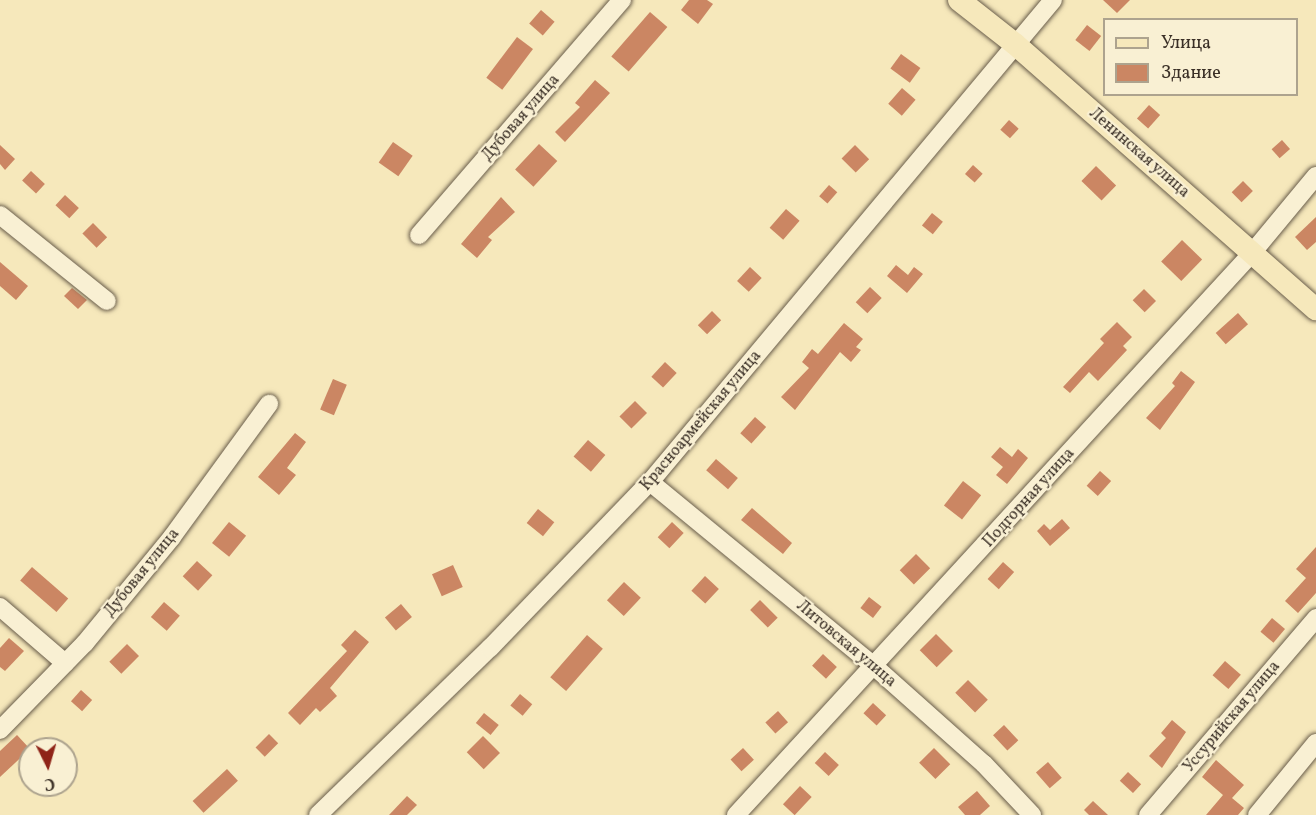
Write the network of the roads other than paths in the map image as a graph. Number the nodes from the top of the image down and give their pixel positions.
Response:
1 (622, 0) edge
2 (959, 0) edge
3 (1053, 0) edge
4 (1016, 44) junction
5 (1316, 176) edge
6 (0, 215) edge
7 (419, 235) dead end
8 (1252, 253) junction
9 (107, 301) dead end
10 (1316, 309) edge
11 (269, 404) dead end
12 (650, 482) junction
13 (0, 607) edge
14 (1316, 618) edge
15 (65, 663) junction
16 (875, 667) junction
17 (0, 730) edge
18 (1316, 743) edge
19 (318, 815) edge
20 (736, 815) edge
21 (1032, 815) edge
22 (1148, 815) edge
23 (1257, 815) edge

1 - 7 street, Дубовая улица
2 - 4 main road, Ленинская улица
3 - 4 street, Красноармейская улица
4 - 8 main road, Ленинская улица
4 - 12 street, Красноармейская улица
5 - 8 street, Подгорная улица
6 - 9 street
8 - 10 main road, Ленинская улица
8 - 16 street, Подгорная улица
11 - 15 street, Дубовая улица
12 - 16 street, Литовская улица
12 - 19 street, Красноармейская улица
13 - 15 street
14 - 22 street, Уссурийская улица
15 - 17 street, Дубовая улица
16 - 20 street, Подгорная улица
16 - 21 street, Литовская улица
18 - 23 street

